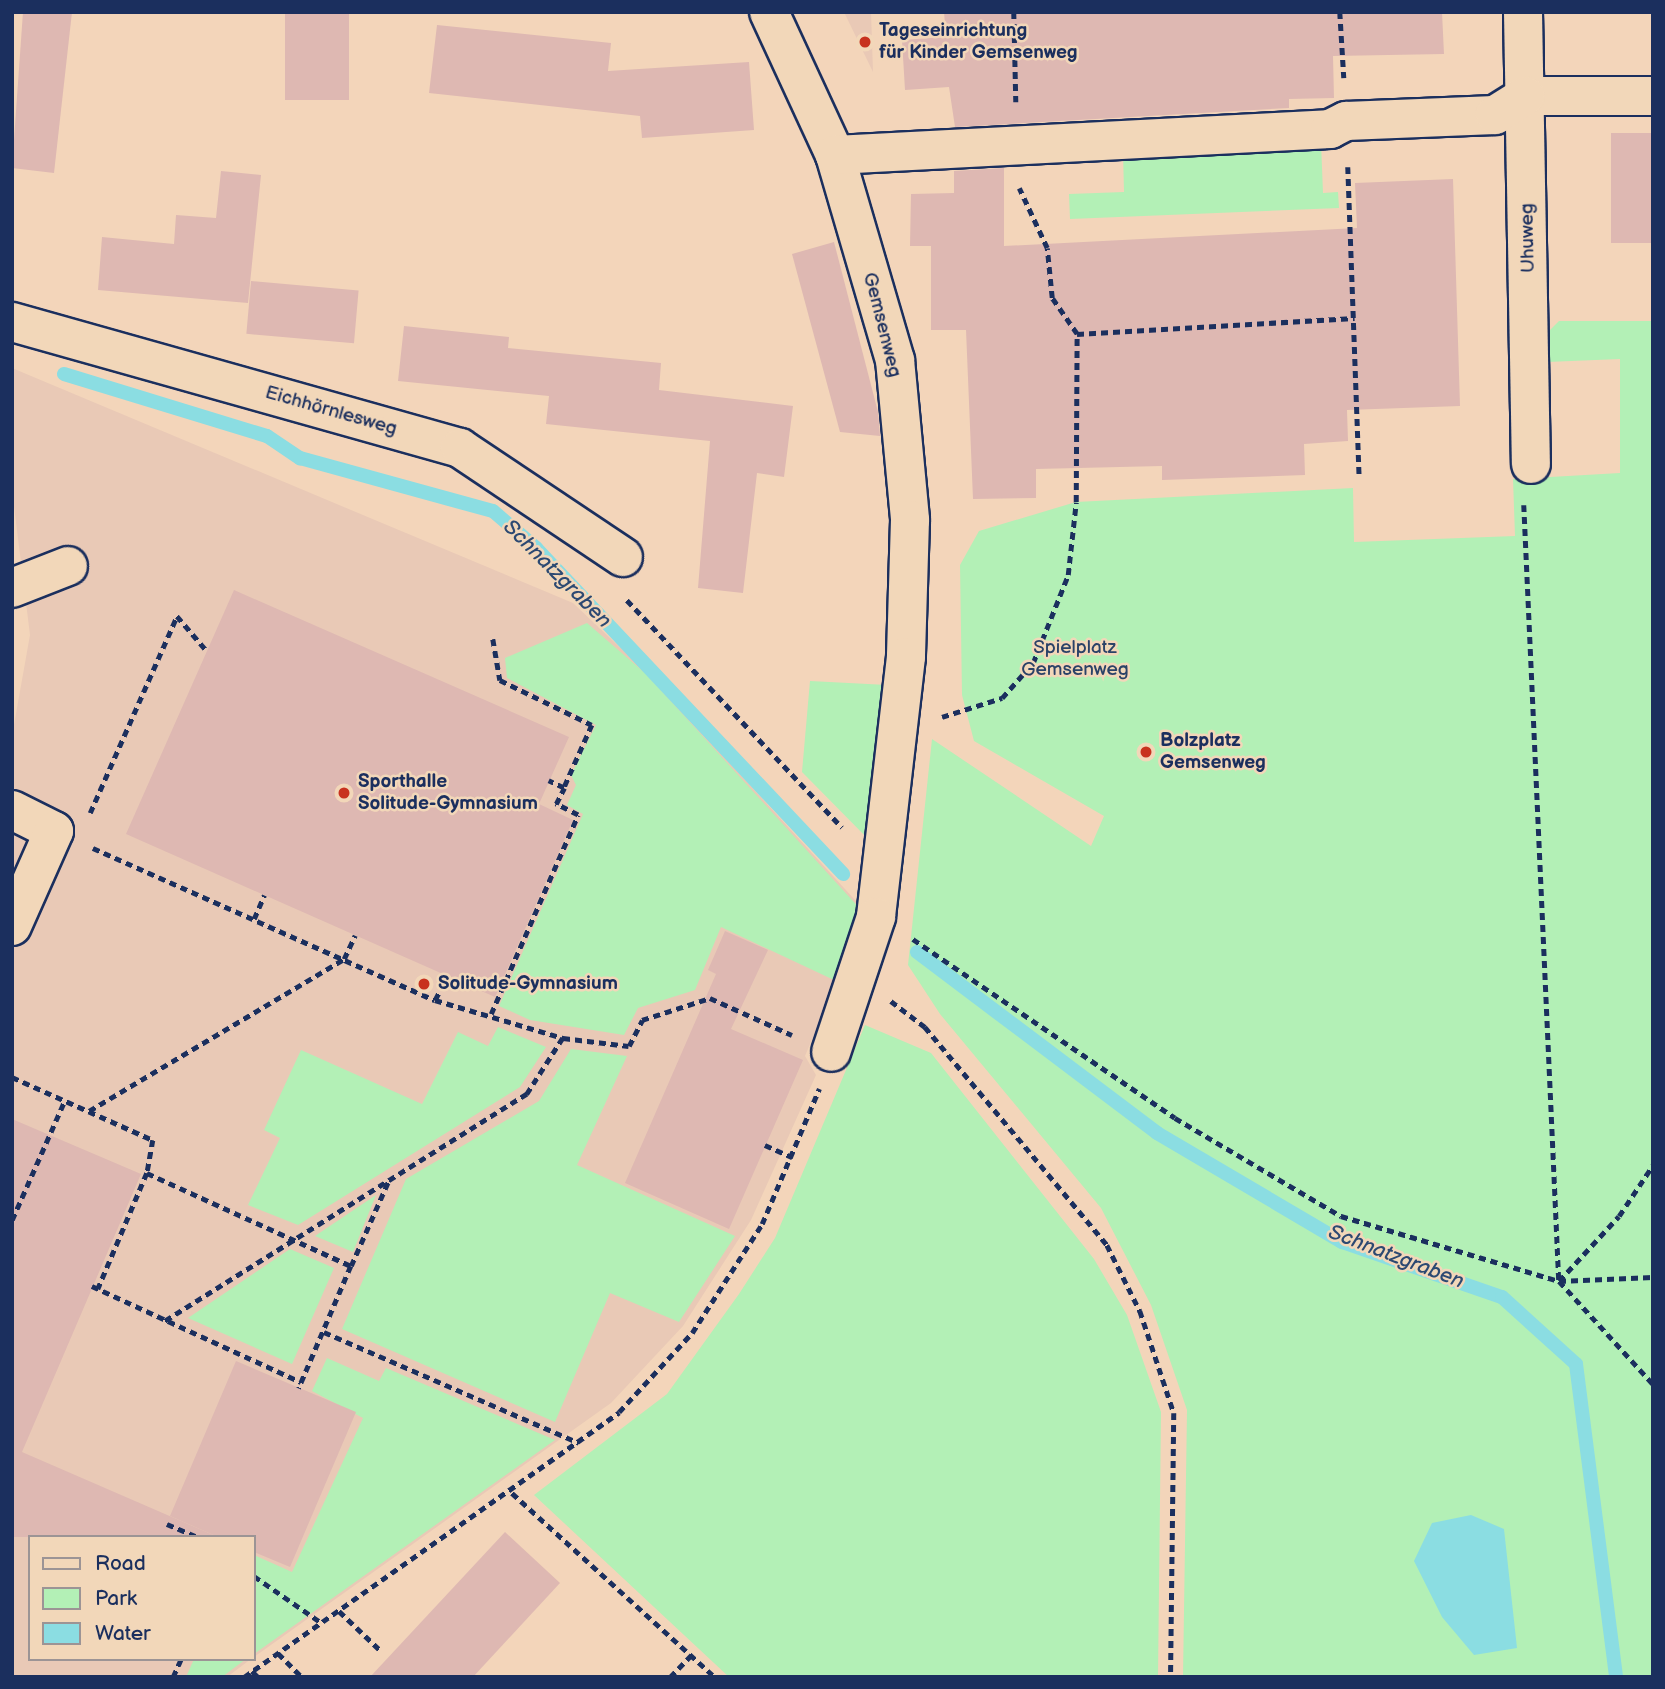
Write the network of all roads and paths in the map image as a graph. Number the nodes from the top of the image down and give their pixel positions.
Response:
1 (769, 12) edge
2 (1014, 12) edge
3 (1340, 12) edge
4 (1523, 12) edge
5 (1526, 96) junction
6 (1653, 96) edge
7 (1346, 121) junction
8 (1018, 145) junction
9 (835, 155) junction
10 (1355, 318) junction
11 (12, 323) edge
12 (1077, 334) junction
13 (1531, 464) joint
14 (1359, 474) dead end
15 (623, 557) joint
16 (68, 566) dead end
17 (12, 588) edge
18 (494, 639) dead end
19 (207, 651) dead end
20 (901, 722) junction
21 (549, 781) dead end
22 (564, 788) junction
23 (12, 810) edge
24 (66, 836) junction
25 (882, 868) junction
26 (264, 895) dead end
27 (876, 918) junction
28 (254, 919) junction
29 (12, 926) edge
30 (355, 934) dead end
31 (344, 959) junction
32 (447, 976) dead end
33 (861, 977) junction
34 (435, 1000) junction
35 (491, 1014) junction
36 (563, 1038) junction
37 (831, 1052) junction
38 (12, 1077) edge
39 (65, 1100) junction
40 (89, 1111) junction
41 (765, 1146) dead end
42 (792, 1157) junction
43 (1653, 1165) edge
44 (147, 1173) junction
45 (390, 1180) junction
46 (12, 1220) edge
47 (295, 1239) junction
48 (351, 1266) junction
49 (1653, 1278) edge
50 (1559, 1281) junction
51 (164, 1322) junction
52 (324, 1332) junction
53 (1653, 1384) edge
54 (579, 1443) junction
55 (512, 1493) junction
56 (166, 1524) dead end
57 (193, 1535) edge
58 (256, 1577) edge
59 (339, 1611) junction
60 (322, 1623) junction
61 (381, 1651) dead end
62 (278, 1654) junction
63 (692, 1654) junction
64 (180, 1661) edge
65 (253, 1671) junction
66 (173, 1677) edge
67 (244, 1677) edge
68 (258, 1677) edge
69 (302, 1677) edge
70 (670, 1677) edge
71 (715, 1677) edge
72 (1171, 1677) edge

1 - 9 street, Gemsenweg
2 - 8 path
3 - 7 path
4 - 5 street, Uhuweg
5 - 6 street
5 - 7 street
5 - 13 street, Uhuweg
7 - 8 street
7 - 10 path
8 - 9 street
8 - 12 path
9 - 20 street, Gemsenweg
10 - 12 path
10 - 14 path
11 - 15 street, Eichhörnlesweg
12 - 20 path
13 - 50 path
15 - 25 path
16 - 17 street
18 - 22 path
19 - 24 path
20 - 25 street, Gemsenweg
21 - 22 path
22 - 35 path
23 - 24 street
24 - 28 path
24 - 29 street
25 - 27 street, Gemsenweg
26 - 28 path
27 - 33 street, Gemsenweg
27 - 50 path
28 - 31 path
30 - 31 path
31 - 34 path
31 - 40 path
32 - 34 path
33 - 37 street, Gemsenweg
33 - 72 path
34 - 35 path
35 - 36 path
36 - 37 path
36 - 45 path
37 - 42 path
38 - 39 path
39 - 40 path
39 - 46 path
40 - 44 path
41 - 42 path
42 - 54 path
43 - 50 path
44 - 47 path
44 - 51 path
45 - 47 path
45 - 48 path
47 - 48 path
47 - 51 path
48 - 52 path
49 - 50 path
50 - 53 path
51 - 52 path
52 - 54 path
54 - 55 path
55 - 59 path
55 - 63 path
56 - 57 path
58 - 60 path
59 - 60 path
59 - 61 path
60 - 62 path
62 - 65 path
62 - 69 path
63 - 70 path
63 - 71 path
64 - 66 path
65 - 67 path
65 - 68 path

